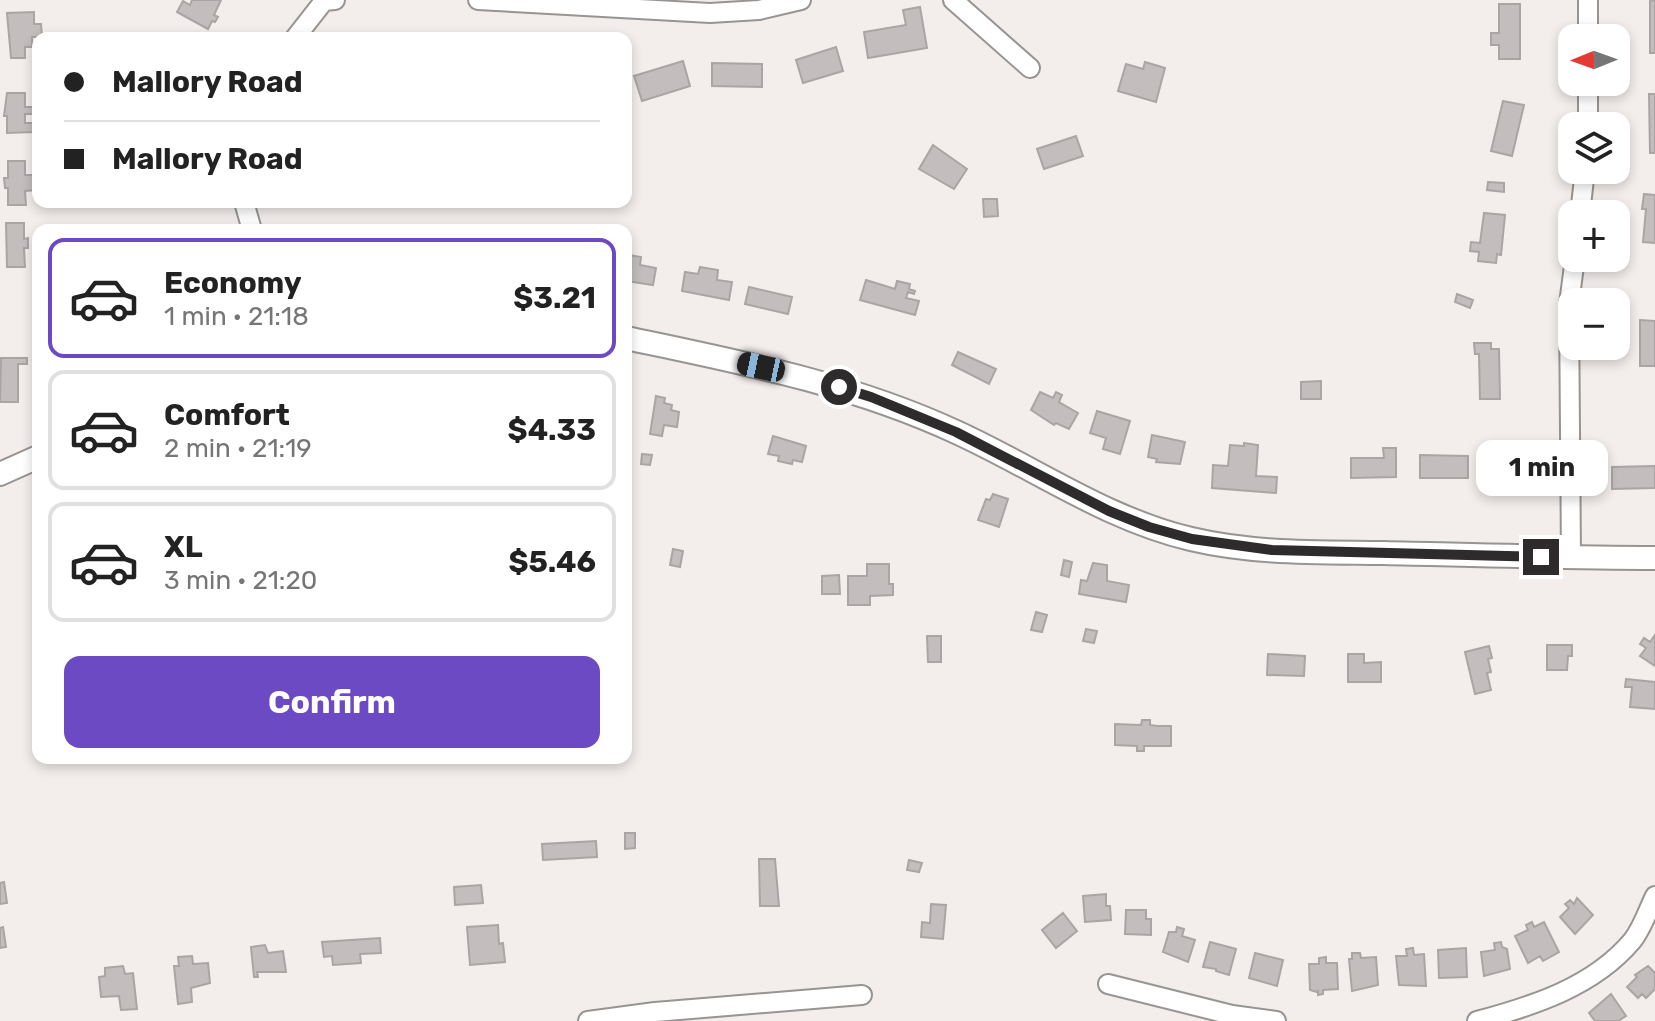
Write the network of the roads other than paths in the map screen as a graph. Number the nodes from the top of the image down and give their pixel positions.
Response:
1 (324, 0) edge
2 (335, 0) edge
3 (478, 0) edge
4 (801, 0) edge
5 (953, 0) edge
6 (1588, 0) edge
7 (542, 2) edge
8 (1588, 24) edge
9 (300, 32) edge
10 (1030, 68) dead end
11 (1573, 272) edge
12 (632, 339) edge
13 (32, 460) edge
14 (0, 474) edge
15 (1571, 558) junction
16 (1655, 558) edge
17 (1655, 896) edge
18 (1108, 984) dead end
19 (862, 995) dead end
20 (655, 1016) edge
21 (588, 1021) edge
22 (1276, 1021) edge
23 (1477, 1021) edge

1 - 2 street
1 - 9 street
3 - 7 street
4 - 7 street
5 - 10 street
6 - 8 street
11 - 15 street
12 - 15 street
13 - 14 street
15 - 16 street
17 - 23 street
18 - 22 street
19 - 20 street
20 - 21 street

